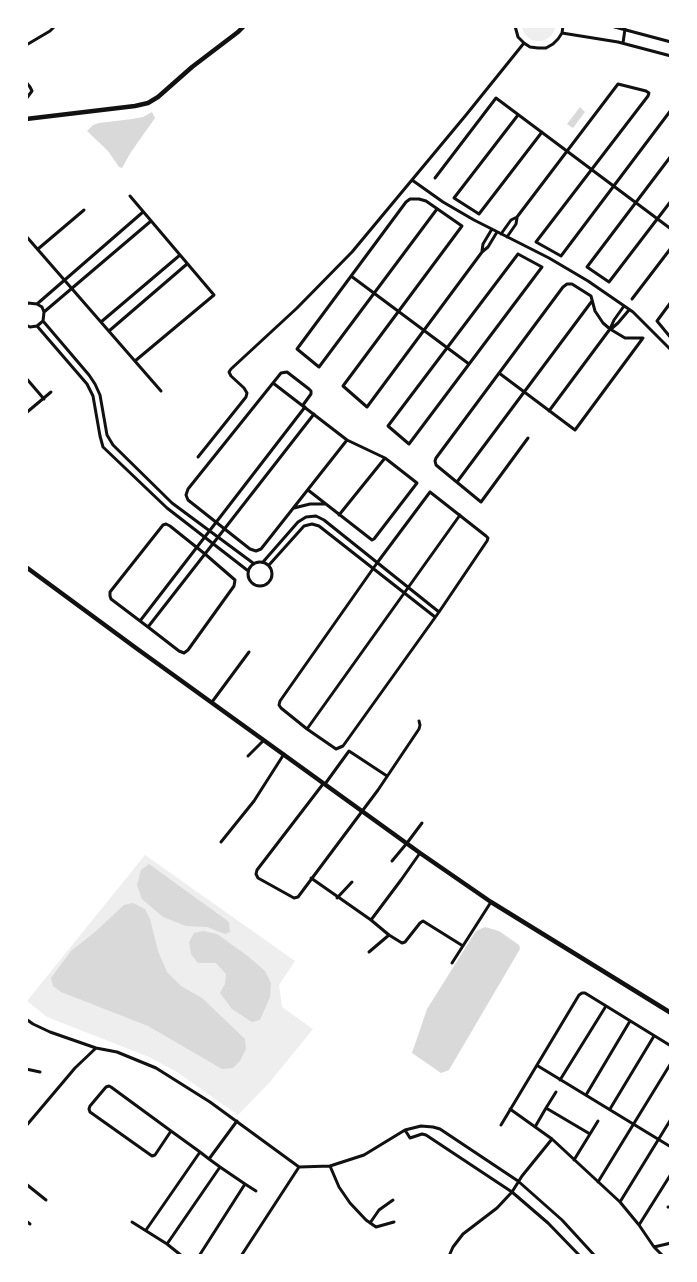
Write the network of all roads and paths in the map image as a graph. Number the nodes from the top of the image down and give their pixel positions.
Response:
1 (55, 26) edge
2 (244, 26) edge
3 (516, 26) edge
4 (563, 26) edge
5 (611, 26) edge
6 (625, 29) junction
7 (562, 33) junction
8 (671, 42) edge
9 (524, 43) junction
10 (623, 43) junction
11 (28, 44) dead end
12 (671, 56) edge
13 (26, 82) edge
14 (26, 99) edge
15 (671, 110) edge
16 (518, 115) junction
17 (26, 119) edge
18 (542, 132) junction
19 (567, 151) junction
20 (671, 156) edge
21 (592, 170) junction
22 (435, 178) dead end
23 (412, 180) junction
24 (613, 186) junction
25 (130, 196) dead end
26 (671, 201) edge
27 (636, 203) junction
28 (437, 209) junction
29 (84, 210) dead end
30 (143, 212) junction
31 (517, 217) junction
32 (657, 219) junction
33 (151, 221) junction
34 (492, 229) junction
35 (671, 229) edge
36 (499, 233) junction
37 (26, 236) edge
38 (506, 237) junction
39 (671, 248) edge
40 (38, 249) junction
41 (482, 252) junction
42 (180, 255) junction
43 (188, 264) junction
44 (351, 276) junction
45 (65, 280) junction
46 (72, 289) junction
47 (374, 293) junction
48 (632, 299) dead end
49 (592, 301) junction
50 (671, 302) edge
51 (27, 303) edge
52 (37, 304) junction
53 (624, 306) junction
54 (629, 310) junction
55 (399, 311) junction
56 (44, 312) junction
57 (43, 321) junction
58 (101, 322) junction
59 (26, 325) edge
60 (38, 326) junction
61 (424, 330) junction
62 (610, 330) junction
63 (109, 331) junction
64 (671, 338) edge
65 (447, 347) junction
66 (671, 350) edge
67 (135, 361) junction
68 (469, 364) junction
69 (499, 373) junction
70 (26, 378) edge
71 (272, 383) junction
72 (51, 392) dead end
73 (161, 392) dead end
74 (524, 392) junction
75 (44, 399) junction
76 (304, 406) junction
77 (549, 410) junction
78 (26, 413) edge
79 (314, 414) junction
80 (528, 438) dead end
81 (348, 440) junction
82 (198, 457) dead end
83 (385, 458) junction
84 (457, 482) junction
85 (308, 490) junction
86 (172, 503) junction
87 (325, 504) junction
88 (167, 508) junction
89 (294, 508) junction
90 (339, 515) junction
91 (460, 515) junction
92 (217, 523) junction
93 (224, 529) junction
94 (210, 532) junction
95 (205, 538) junction
96 (218, 538) junction
97 (213, 544) junction
98 (198, 548) junction
99 (205, 554) junction
100 (263, 562) junction
101 (253, 563) junction
102 (377, 563) junction
103 (269, 565) junction
104 (26, 568) edge
105 (373, 569) junction
106 (248, 570) junction
107 (408, 588) junction
108 (404, 593) junction
109 (439, 612) junction
110 (435, 617) junction
111 (140, 621) junction
112 (148, 627) junction
113 (249, 652) dead end
114 (212, 702) junction
115 (419, 721) dead end
116 (307, 729) junction
117 (264, 740) junction
118 (283, 755) junction
119 (248, 756) dead end
120 (387, 776) junction
121 (324, 783) junction
122 (362, 811) junction
123 (422, 822) dead end
124 (221, 842) dead end
125 (406, 844) junction
126 (418, 854) junction
127 (392, 861) dead end
128 (311, 878) junction
129 (352, 882) dead end
130 (337, 898) junction
131 (490, 903) junction
132 (371, 920) junction
133 (390, 935) junction
134 (463, 946) junction
135 (369, 952) dead end
136 (452, 963) dead end
137 (606, 1006) junction
138 (671, 1013) edge
139 (26, 1019) edge
140 (630, 1021) junction
141 (654, 1036) junction
142 (671, 1046) edge
143 (96, 1048) junction
144 (671, 1063) edge
145 (538, 1066) junction
146 (27, 1070) edge
147 (40, 1072) dead end
148 (560, 1080) junction
149 (556, 1092) dead end
150 (586, 1095) junction
151 (546, 1108) junction
152 (510, 1109) junction
153 (610, 1110) junction
154 (671, 1119) edge
155 (237, 1121) junction
156 (598, 1121) dead end
157 (633, 1124) junction
158 (501, 1125) dead end
159 (26, 1126) edge
160 (535, 1127) junction
161 (405, 1130) junction
162 (171, 1131) junction
163 (590, 1134) junction
164 (552, 1139) junction
165 (658, 1140) junction
166 (671, 1147) edge
167 (200, 1152) junction
168 (209, 1159) junction
169 (574, 1160) junction
170 (330, 1166) junction
171 (220, 1167) junction
172 (299, 1167) junction
173 (671, 1174) edge
174 (518, 1181) junction
175 (598, 1182) junction
176 (26, 1184) edge
177 (246, 1184) junction
178 (256, 1191) dead end
179 (512, 1192) junction
180 (46, 1200) dead end
181 (393, 1200) dead end
182 (620, 1202) junction
183 (132, 1222) dead end
184 (394, 1222) dead end
185 (370, 1223) junction
186 (639, 1225) junction
187 (146, 1230) junction
188 (671, 1243) edge
189 (167, 1244) junction
190 (654, 1247) junction
191 (182, 1256) edge
192 (199, 1256) edge
193 (241, 1256) edge
194 (449, 1256) edge
195 (580, 1256) edge
196 (595, 1256) edge
197 (663, 1256) edge

1 - 11 street
2 - 17 street
3 - 9 street
4 - 7 street
5 - 6 street
6 - 8 street
6 - 10 street
7 - 9 street
7 - 10 street
9 - 23 street
10 - 12 street
13 - 14 street
15 - 24 street
16 - 18 street
16 - 18 street
16 - 22 street
18 - 19 street
19 - 21 street
19 - 21 street
19 - 31 street
20 - 27 street
21 - 24 street
21 - 24 street
23 - 34 street
23 - 82 street
24 - 27 street
25 - 30 street
26 - 32 street
27 - 32 street
27 - 32 street
28 - 44 street
28 - 47 street
28 - 55 street
29 - 40 street
30 - 33 street
30 - 45 street
31 - 36 street
31 - 38 street
32 - 35 street
33 - 42 street
33 - 46 street
34 - 36 street
34 - 41 street
36 - 38 street
36 - 41 street
37 - 40 street
38 - 53 street
39 - 48 street
40 - 45 street
41 - 61 street
42 - 43 street
42 - 58 street
43 - 63 street
43 - 67 street
44 - 47 street
44 - 47 street
45 - 46 street
45 - 52 street
46 - 56 street
46 - 58 street
47 - 55 street
49 - 62 street
49 - 69 street
49 - 74 street
50 - 64 street
51 - 52 street
52 - 56 street
53 - 54 street
53 - 62 street
54 - 62 street
54 - 66 street
55 - 61 street
55 - 61 street
56 - 57 street
57 - 60 street
57 - 86 street
58 - 63 street
59 - 60 street
60 - 88 street
61 - 65 street
62 - 77 street
62 - 77 street
63 - 67 street
65 - 68 street
65 - 68 street
65 - 68 street
67 - 73 street
69 - 74 street
69 - 84 street
70 - 75 street
71 - 76 street
71 - 76 street
71 - 92 street
72 - 75 street
74 - 77 street
74 - 84 street
75 - 78 street
76 - 79 street
76 - 92 street
79 - 81 street
79 - 93 street
80 - 84 street
81 - 83 street
81 - 85 street
83 - 90 street
83 - 90 street
85 - 87 street
85 - 89 street
86 - 88 street
86 - 94 street
87 - 89 street
87 - 90 street
88 - 95 street
89 - 93 street
91 - 102 street
91 - 107 street
91 - 109 street
92 - 93 street
92 - 94 street
93 - 96 street
94 - 95 street
94 - 96 street
95 - 97 street
95 - 98 street
96 - 97 street
96 - 101 street
97 - 99 street
97 - 106 street
98 - 99 street
98 - 111 street
98 - 111 street
99 - 112 street
99 - 112 street
100 - 101 street
100 - 102 street
100 - 103 street
101 - 106 street
102 - 105 street
102 - 107 street
103 - 105 street
103 - 106 street
104 - 114 street
105 - 108 street
105 - 116 street
107 - 108 street
107 - 109 street
108 - 110 street
108 - 116 street
109 - 110 street
110 - 116 street
111 - 112 street
113 - 114 street
114 - 117 street
115 - 120 street
117 - 118 street
117 - 119 street
118 - 121 street
118 - 124 street
120 - 121 street
120 - 122 street
121 - 122 street
121 - 128 street
122 - 125 street
122 - 128 street
123 - 125 street
125 - 126 street
125 - 127 street
126 - 131 street
126 - 132 street
128 - 130 street
129 - 130 street
130 - 132 street
131 - 134 street
131 - 138 street
132 - 133 street
133 - 134 street
133 - 135 street
134 - 136 street
137 - 140 street
137 - 145 street
137 - 148 street
139 - 143 street
140 - 141 street
140 - 150 street
141 - 142 street
141 - 153 street
143 - 155 street
143 - 159 street
144 - 157 street
145 - 148 street
145 - 152 street
146 - 147 street
148 - 150 street
149 - 151 street
150 - 153 street
151 - 160 street
151 - 163 street
152 - 158 street
152 - 160 street
153 - 157 street
154 - 165 street
155 - 168 street
155 - 172 street
156 - 163 street
157 - 165 street
157 - 175 street
160 - 164 street
161 - 170 street
161 - 174 street
161 - 179 street
162 - 162 street
162 - 167 street
163 - 169 street
164 - 169 street
164 - 174 street
165 - 166 street
165 - 182 street
167 - 168 street
167 - 187 street
168 - 171 street
169 - 175 street
170 - 172 street
170 - 185 street
171 - 177 street
171 - 189 street
172 - 193 street
173 - 186 street
174 - 179 street
174 - 196 street
175 - 182 street
176 - 180 street
177 - 178 street
177 - 192 street
179 - 194 street
179 - 195 street
181 - 185 street
182 - 186 street
183 - 187 street
184 - 185 street
186 - 190 street
187 - 189 street
188 - 190 street
189 - 191 street
190 - 197 street

